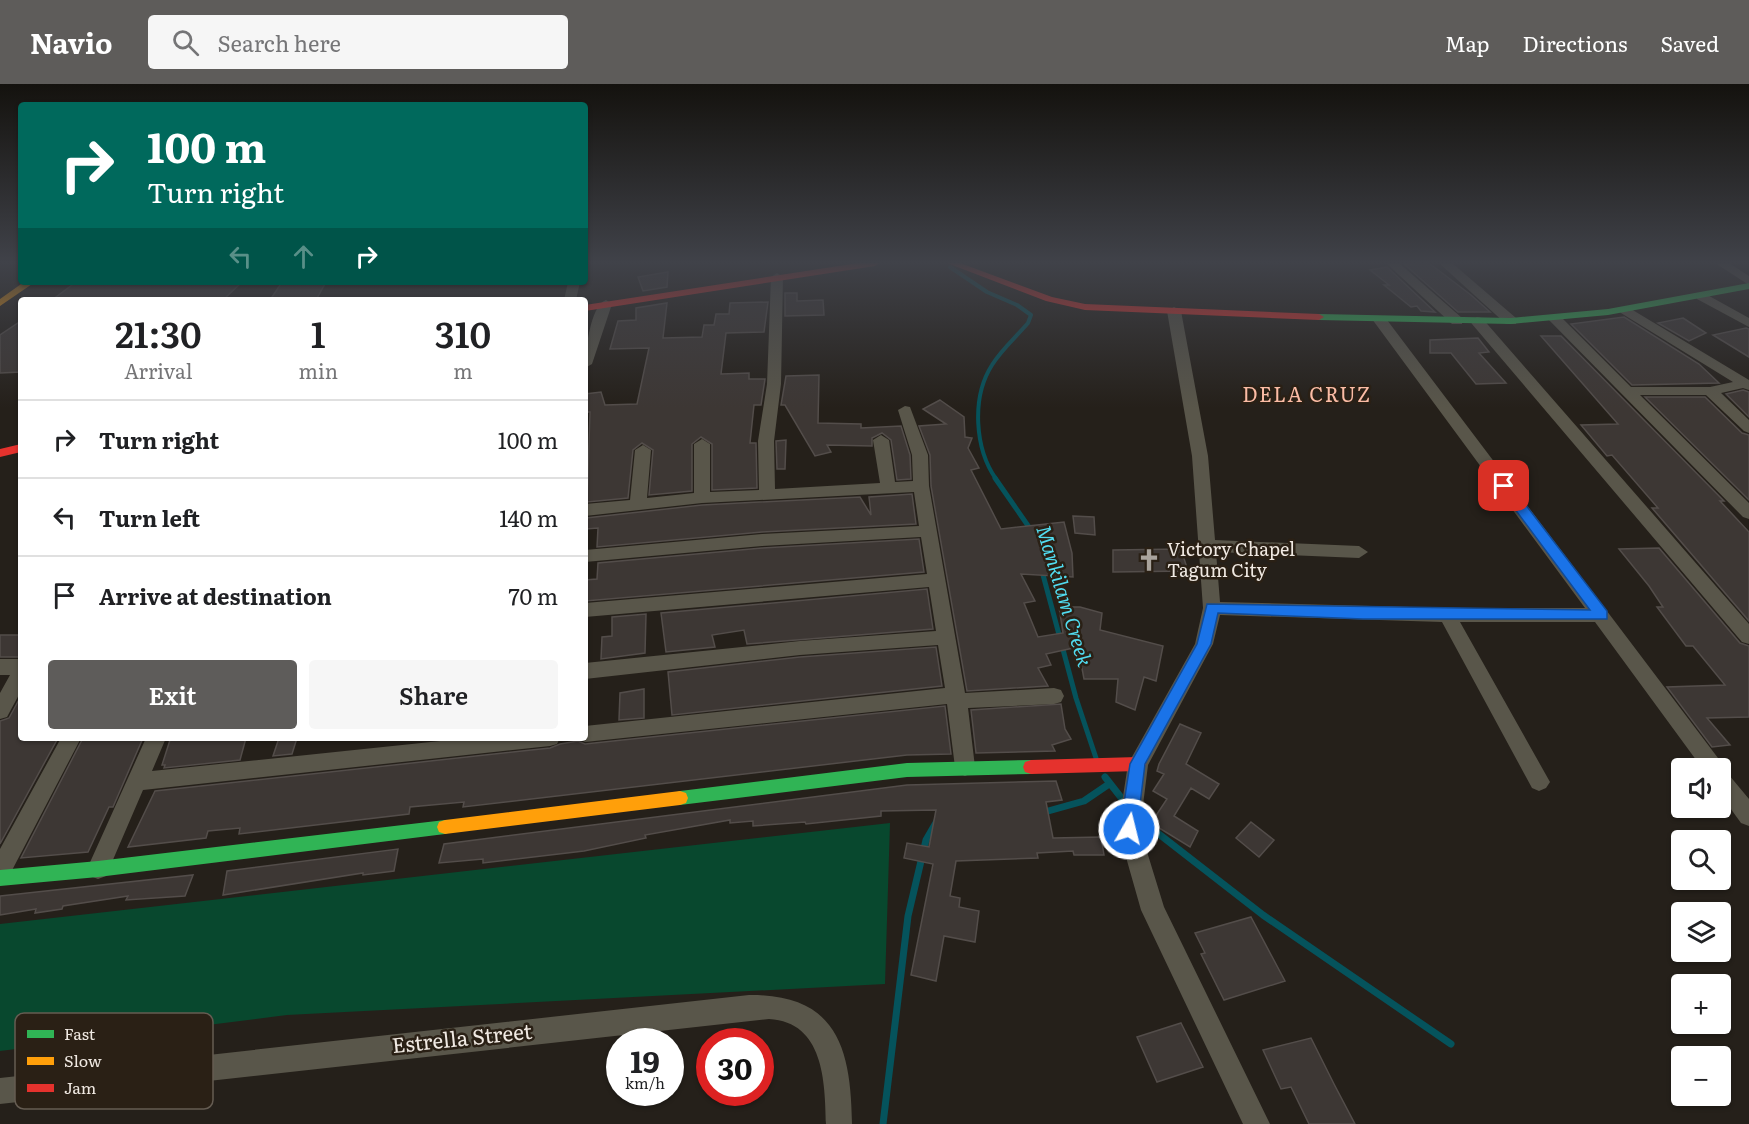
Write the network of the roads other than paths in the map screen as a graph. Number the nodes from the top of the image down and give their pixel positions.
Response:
1 (1174, 311) edge
2 (603, 312) edge
3 (776, 312) edge
4 (1188, 312) edge
5 (1446, 312) edge
6 (1499, 312) edge
7 (1614, 312) edge
8 (1628, 312) edge
9 (1729, 312) edge
10 (1379, 319) junction
11 (1555, 319) junction
12 (1457, 321) junction
13 (1477, 321) junction
14 (1510, 321) junction
15 (1749, 323) edge
16 (588, 355) edge
17 (1746, 385) edge
18 (1629, 391) junction
19 (1710, 391) junction
20 (905, 410) dead end
21 (1749, 428) edge
22 (881, 440) dead end
23 (702, 444) dead end
24 (18, 449) edge
25 (643, 450) dead end
26 (0, 453) edge
27 (888, 486) junction
28 (921, 486) junction
29 (767, 493) junction
30 (702, 498) junction
31 (638, 505) junction
32 (588, 510) edge
33 (1749, 513) edge
34 (926, 531) junction
35 (1209, 546) junction
36 (1359, 552) dead end
37 (588, 556) edge
38 (935, 580) junction
39 (1212, 608) junction
40 (588, 610) edge
41 (1447, 615) junction
42 (1602, 615) junction
43 (945, 637) junction
44 (1749, 637) edge
45 (0, 667) edge
46 (18, 667) edge
47 (588, 671) edge
48 (18, 678) edge
49 (1054, 696) dead end
50 (956, 698) junction
51 (0, 711) edge
52 (588, 734) edge
53 (69, 741) edge
54 (155, 741) edge
55 (522, 741) edge
56 (1707, 758) edge
57 (1138, 764) junction
58 (965, 767) junction
59 (136, 782) junction
60 (1539, 782) dead end
61 (1731, 792) edge
62 (1749, 816) edge
63 (98, 869) junction
64 (0, 871) edge
65 (0, 878) edge
66 (213, 1067) edge
67 (15, 1089) edge
68 (0, 1091) edge
69 (838, 1124) edge
70 (1257, 1124) edge

1 - 35 street
2 - 16 street
3 - 29 street
4 - 10 main road
5 - 12 street
6 - 14 street
7 - 11 main road
8 - 17 street
9 - 15 street
10 - 12 main road
10 - 42 street
11 - 14 main road
11 - 18 street
12 - 13 main road
13 - 14 main road
13 - 44 street
17 - 19 street
18 - 19 street
18 - 33 street
19 - 21 street
20 - 28 street
22 - 27 street
23 - 30 street
24 - 26 main road
25 - 31 street
27 - 28 street
27 - 29 street
28 - 34 street
29 - 30 street
30 - 31 street
31 - 32 street
34 - 37 street
34 - 38 street
35 - 36 street
35 - 39 street
38 - 40 street
38 - 43 street
39 - 41 street
39 - 57 street
41 - 42 street
41 - 60 street
42 - 56 street
43 - 47 street
43 - 50 street
45 - 46 street
48 - 51 street
49 - 50 street
50 - 52 street
50 - 58 street
53 - 64 street
54 - 59 street
55 - 59 street
57 - 58 main road
57 - 70 street
58 - 63 main road
59 - 63 street
61 - 62 street
63 - 65 main road
66 - 69 street, Estrella Street
67 - 68 street, Estrella Street

